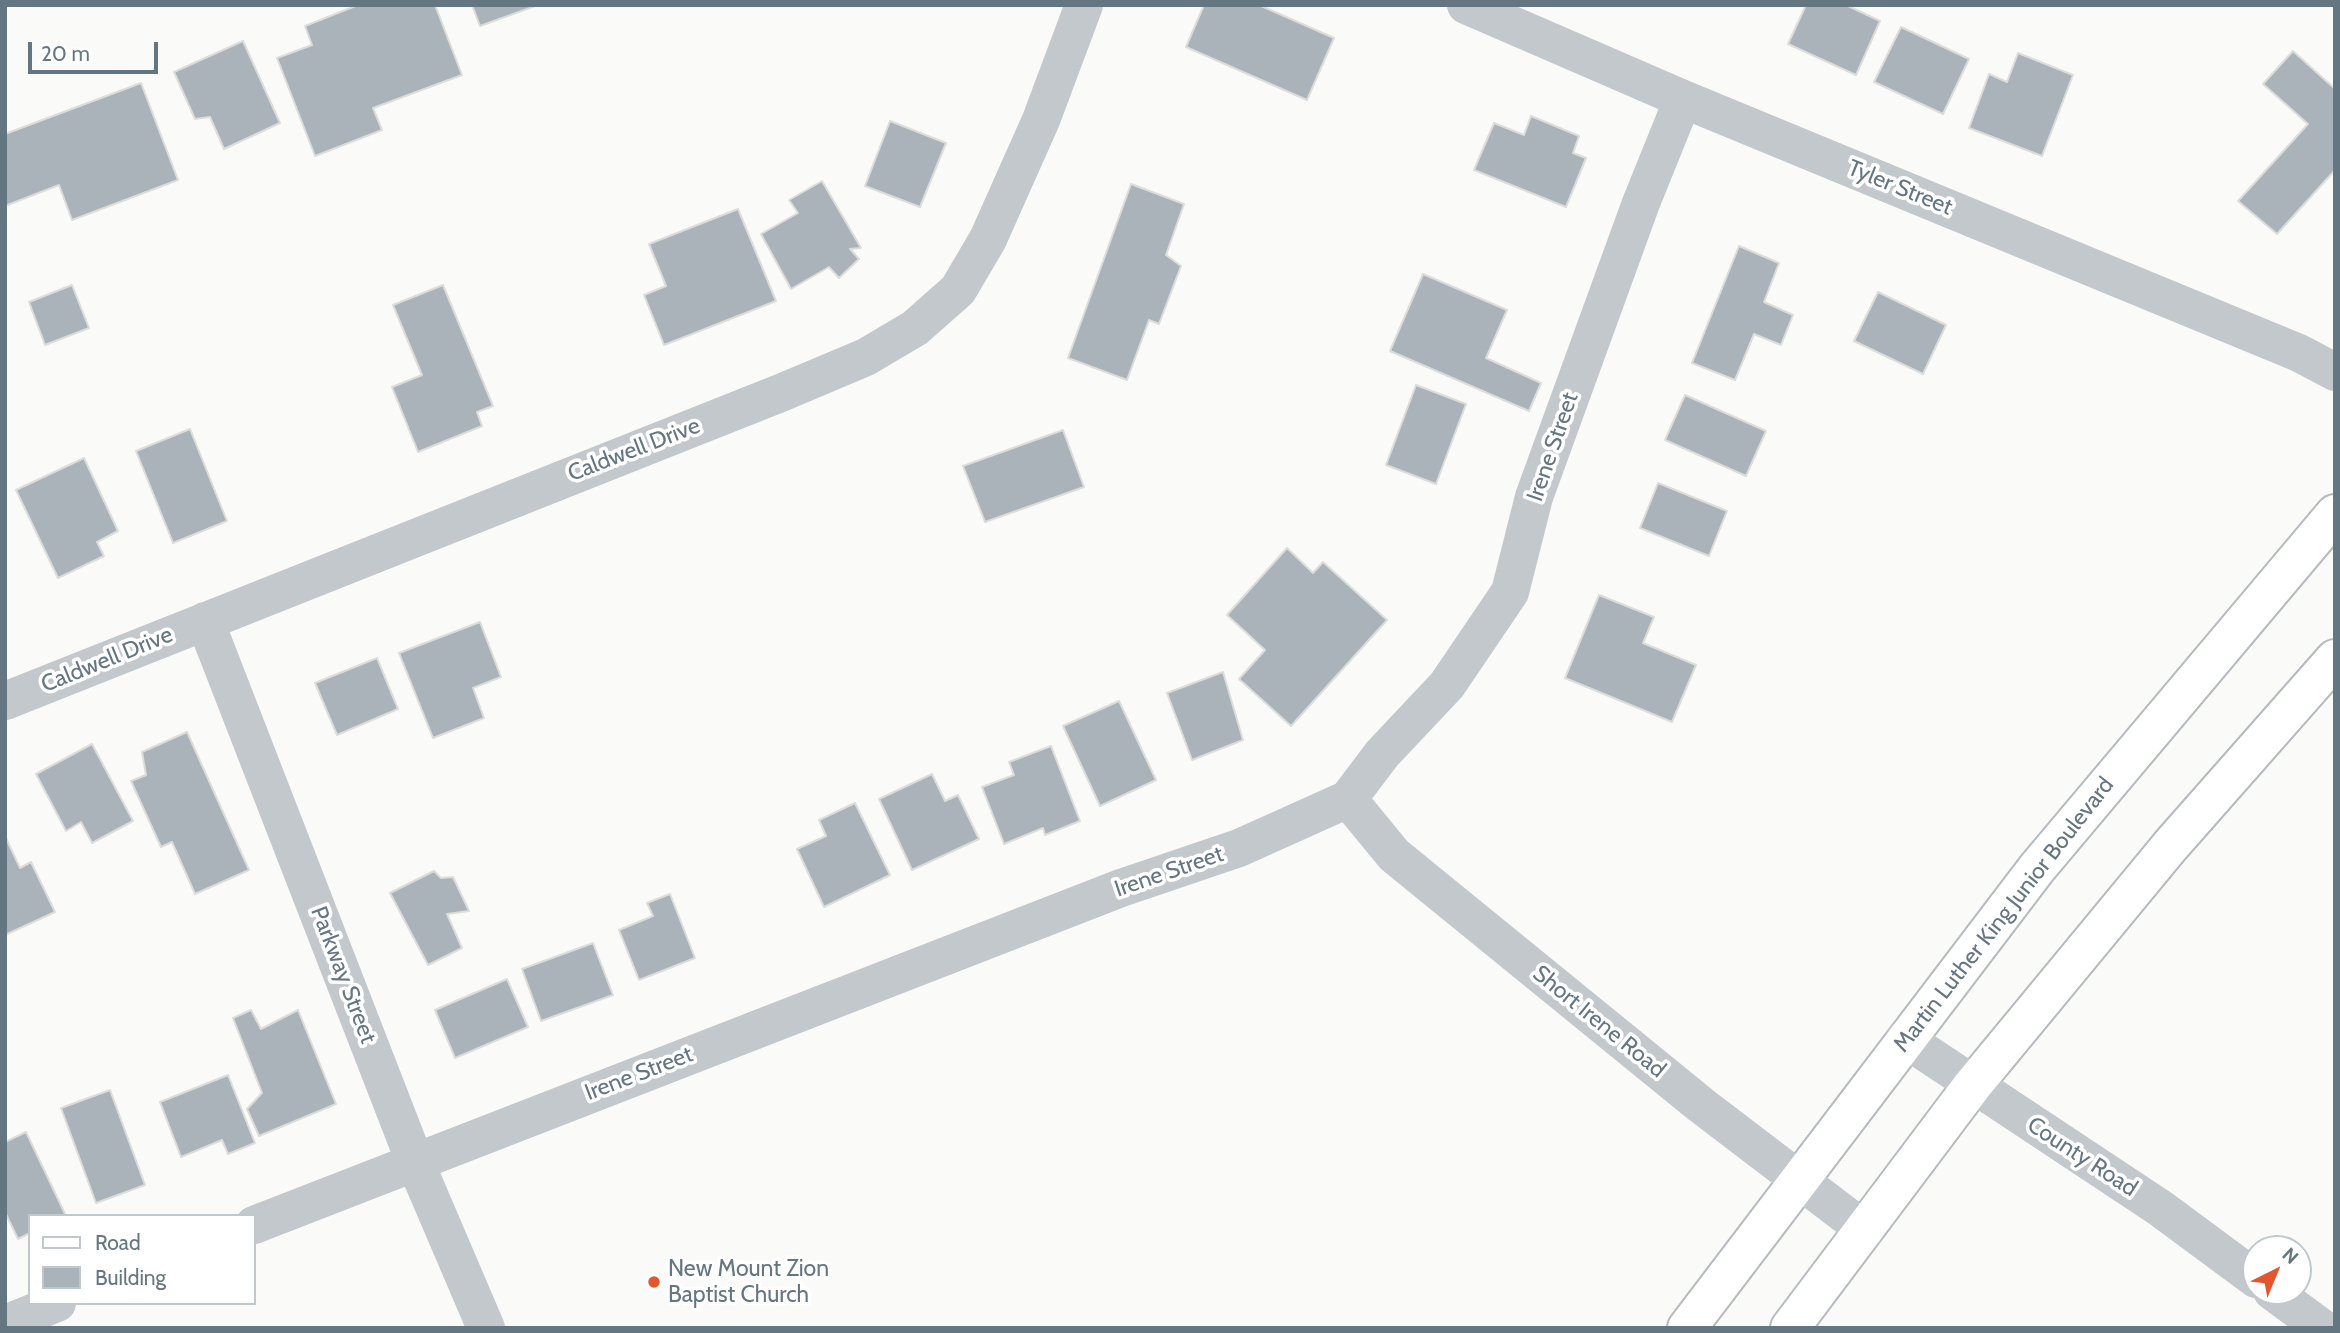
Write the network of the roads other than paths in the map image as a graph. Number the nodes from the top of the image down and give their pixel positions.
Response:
1 (1084, 5) edge
2 (1466, 5) edge
3 (1683, 99) junction
4 (2335, 372) edge
5 (2335, 514) edge
6 (205, 621) junction
7 (2335, 659) edge
8 (5, 701) edge
9 (1348, 799) junction
10 (1905, 1039) junction
11 (1972, 1086) junction
12 (415, 1161) junction
13 (1800, 1181) junction
14 (256, 1224) edge
15 (1865, 1230) junction
16 (2242, 1269) edge
17 (52, 1305) edge
18 (2291, 1305) edge
19 (5, 1324) edge
20 (486, 1328) edge
21 (1687, 1328) edge
22 (1790, 1328) edge
23 (2322, 1328) edge

1 - 6 street, Caldwell Drive
2 - 3 street, Tyler Street
3 - 4 street, Tyler Street
3 - 9 street, Irene Street
5 - 10 main road, Martin Luther King Junior Boulevard
6 - 8 street, Caldwell Drive
6 - 12 street, Parkway Street
7 - 11 main road
9 - 12 street, Irene Street
9 - 13 street, Short Irene Road
10 - 11 street, County Road
10 - 13 main road, Martin Luther King Junior Boulevard
11 - 15 main road
11 - 16 street, County Road
12 - 14 street, Irene Street
12 - 20 street, Parkway Street
13 - 15 street, Short Irene Road
13 - 21 main road, Martin Luther King Junior Boulevard
15 - 22 main road
17 - 19 street
18 - 23 street

